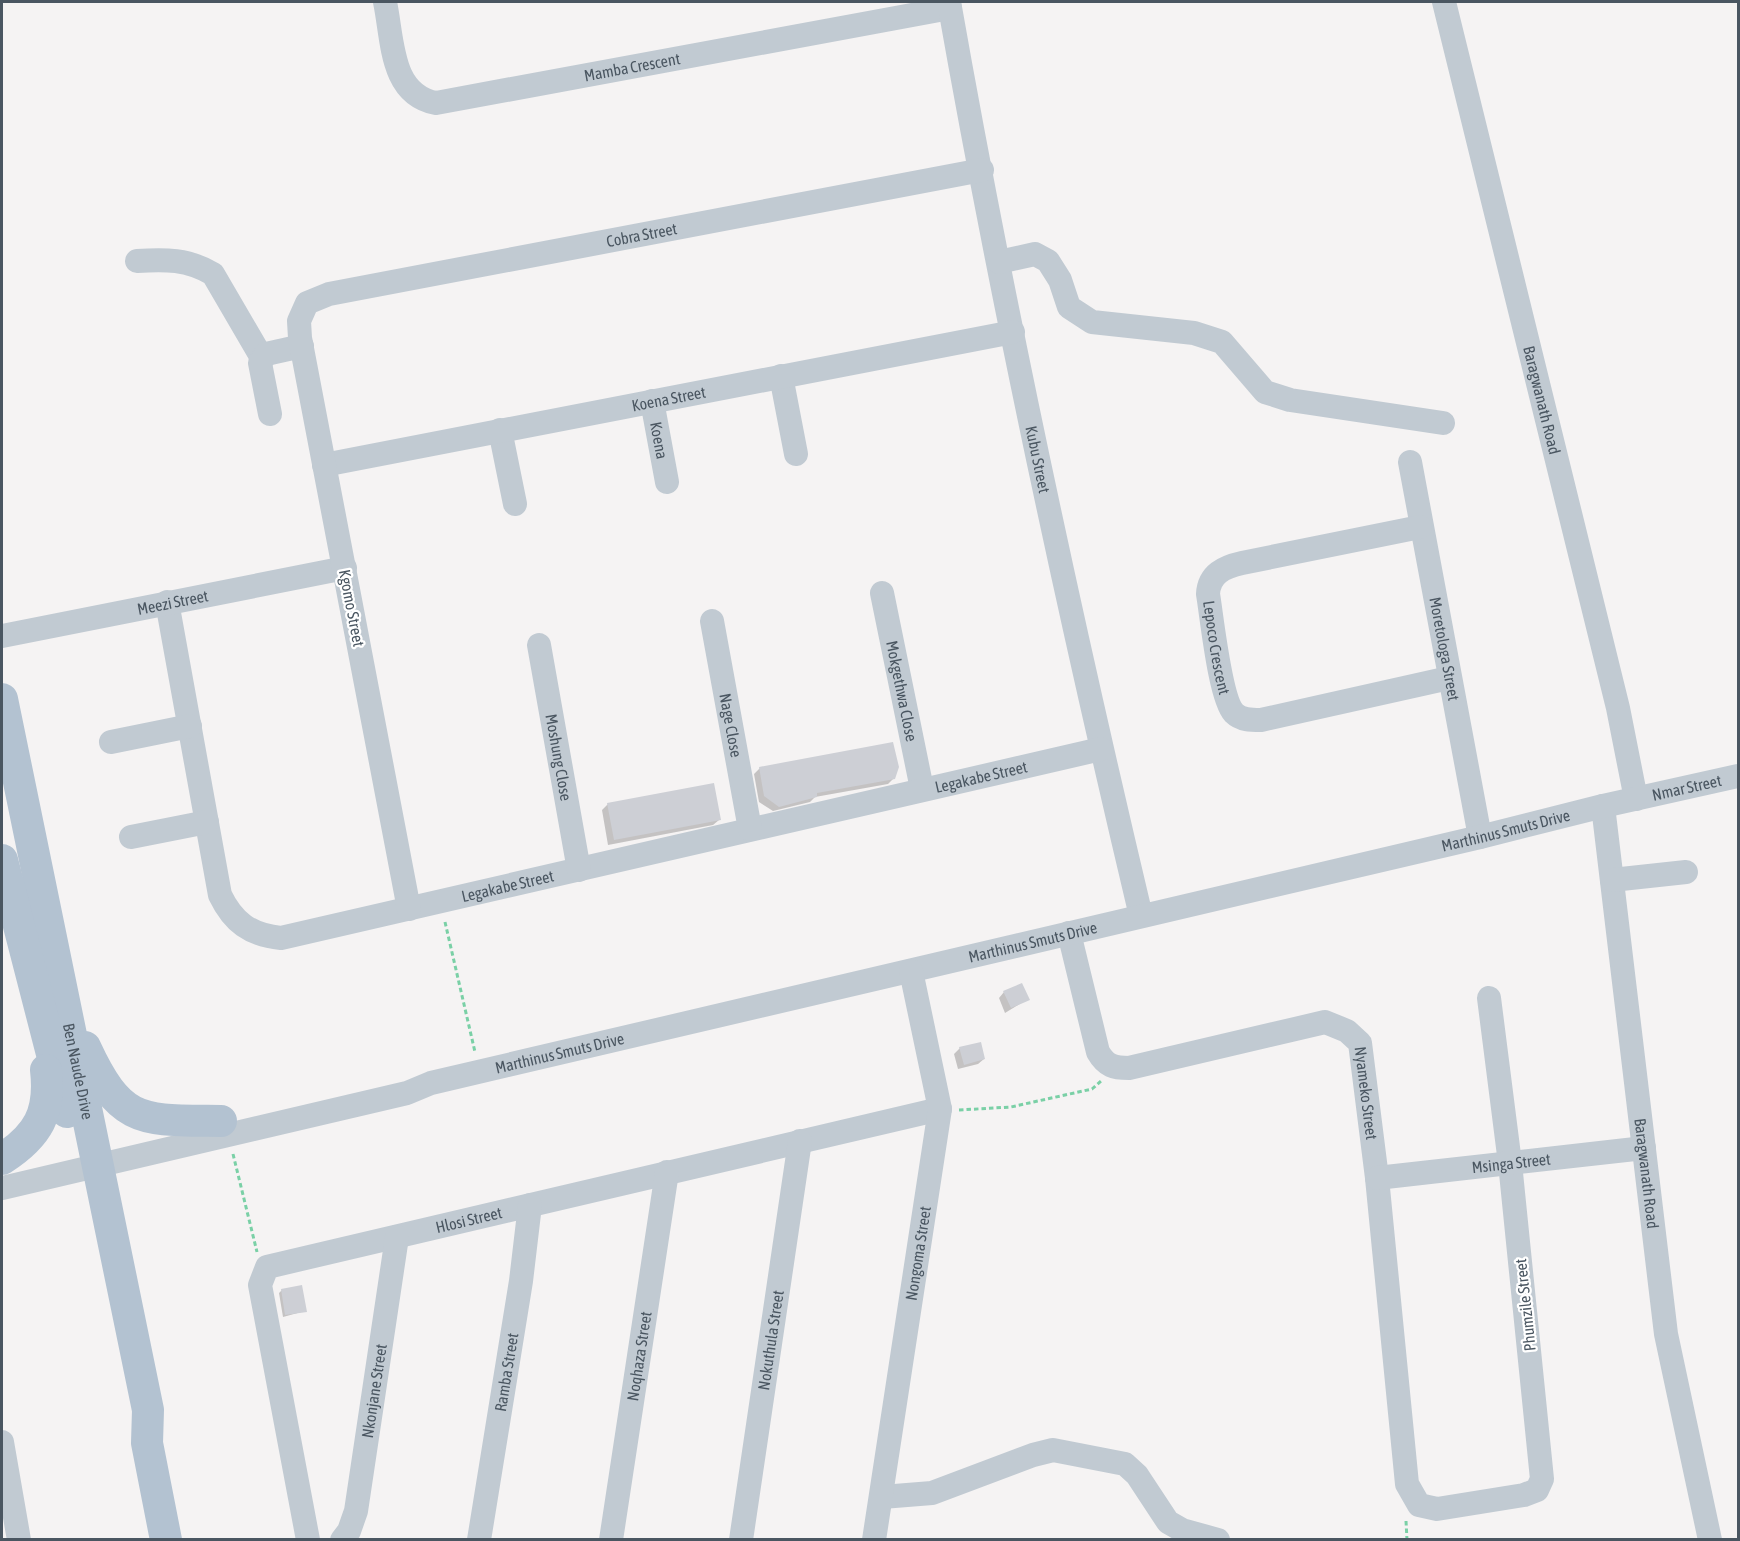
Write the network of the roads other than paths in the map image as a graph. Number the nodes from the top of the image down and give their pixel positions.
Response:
1 (385, 2) edge
2 (1444, 2) edge
3 (950, 5) edge
4 (982, 170) junction
5 (137, 261) dead end
6 (999, 262) junction
7 (304, 308) joint
8 (1012, 332) junction
9 (302, 346) junction
10 (262, 358) junction
11 (781, 376) junction
12 (652, 401) junction
13 (270, 414) dead end
14 (1443, 423) dead end
15 (500, 430) junction
16 (796, 454) dead end
17 (1410, 462) dead end
18 (324, 465) junction
19 (668, 482) dead end
20 (515, 504) dead end
21 (1420, 527) junction
22 (345, 568) junction
23 (882, 593) dead end
24 (167, 602) junction
25 (712, 621) dead end
26 (2, 636) edge
27 (539, 645) dead end
28 (1449, 678) junction
29 (2, 699) edge
30 (190, 726) junction
31 (111, 742) dead end
32 (1101, 748) junction
33 (1738, 776) edge
34 (922, 789) junction
35 (1636, 799) junction
36 (1603, 806) junction
37 (207, 822) junction
38 (750, 829) junction
39 (131, 837) dead end
40 (1480, 837) junction
41 (2, 860) edge
42 (579, 870) junction
43 (1686, 872) dead end
44 (1612, 880) junction
45 (409, 909) junction
46 (1141, 916) junction
47 (1069, 933) junction
48 (911, 971) junction
49 (1489, 998) dead end
50 (51, 1003) junction
51 (940, 1110) junction
52 (225, 1128) junction
53 (800, 1141) junction
54 (1644, 1148) junction
55 (2, 1159) edge
56 (89, 1161) junction
57 (1510, 1163) junction
58 (2, 1172) edge
59 (667, 1172) junction
60 (1377, 1178) junction
61 (2, 1188) edge
62 (530, 1205) junction
63 (397, 1237) junction
64 (2, 1454) edge
65 (882, 1497) junction
66 (1419, 1505) joint
67 (19, 1539) edge
68 (166, 1539) edge
69 (308, 1539) edge
70 (342, 1539) edge
71 (479, 1539) edge
72 (611, 1539) edge
73 (741, 1539) edge
74 (874, 1539) edge
75 (1218, 1539) edge
76 (1705, 1539) edge

1 - 3 street, Mamba Crescent
2 - 35 street, Baragwanath Road
3 - 4 street, Kubu Street
4 - 6 street, Kubu Street
4 - 7 street, Cobra Street
5 - 10 street
6 - 8 street, Kubu Street
6 - 14 street
7 - 9 street, Kgomo Street
8 - 11 street, Koena Street
8 - 32 street, Kubu Street
9 - 10 street
9 - 18 street, Kgomo Street
10 - 13 street
11 - 12 street, Koena Street
11 - 16 street
12 - 15 street, Koena Street
12 - 19 street, Koena
15 - 18 street, Koena Street
15 - 20 street
17 - 21 street, Moretologa Street
18 - 22 street, Kgomo Street
21 - 28 street, Moretologa Street
21 - 28 street, Lepoco Crescent
22 - 24 street, Meezi Street
22 - 45 street, Kgomo Street
23 - 34 street, Mokgethwa Close
24 - 26 street, Meezi Street
24 - 30 street, Legakabe Street
25 - 38 street, Nage Close
27 - 42 street, Moshung Close
28 - 40 street, Moretologa Street
29 - 50 main road, Ben Naude Drive
30 - 31 street
30 - 37 street, Legakabe Street
32 - 34 street, Legakabe Street
32 - 46 street, Kubu Street
33 - 35 street, Nmar Street
34 - 38 street, Legakabe Street
35 - 36 street, Marthinus Smuts Drive
36 - 40 street, Marthinus Smuts Drive
36 - 44 street, Baragwanath Road
37 - 39 street
37 - 45 street, Legakabe Street
38 - 42 street, Legakabe Street
40 - 46 street, Marthinus Smuts Drive
41 - 50 main road, Ben Naude Drive
42 - 45 street, Legakabe Street
43 - 44 street
44 - 54 street, Baragwanath Road
46 - 47 street, Marthinus Smuts Drive
47 - 48 street, Marthinus Smuts Drive
47 - 60 street, Nyameko Street
48 - 51 street, Nongoma Street
48 - 52 street, Marthinus Smuts Drive
49 - 57 street, Phumzile Street
50 - 52 main road
50 - 55 main road
50 - 56 main road, Ben Naude Drive
51 - 53 street, Hlosi Street
51 - 65 street, Nongoma Street
52 - 56 street, Marthinus Smuts Drive
53 - 59 street, Hlosi Street
53 - 73 street, Nokuthula Street
54 - 57 street, Msinga Street
54 - 76 street, Baragwanath Road
56 - 58 street
56 - 61 street, Marthinus Smuts Drive
56 - 68 main road, Ben Naude Drive
57 - 60 street, Msinga Street
57 - 66 street, Phumzile Street
59 - 62 street, Hlosi Street
59 - 72 street, Noqhaza Street
60 - 66 street, Nyameko Street
62 - 63 street, Hlosi Street
62 - 71 street, Ramba Street
63 - 69 street, Hlosi Street
63 - 70 street, Nkonjane Street
64 - 67 street
65 - 74 street, Nongoma Street
65 - 75 street

